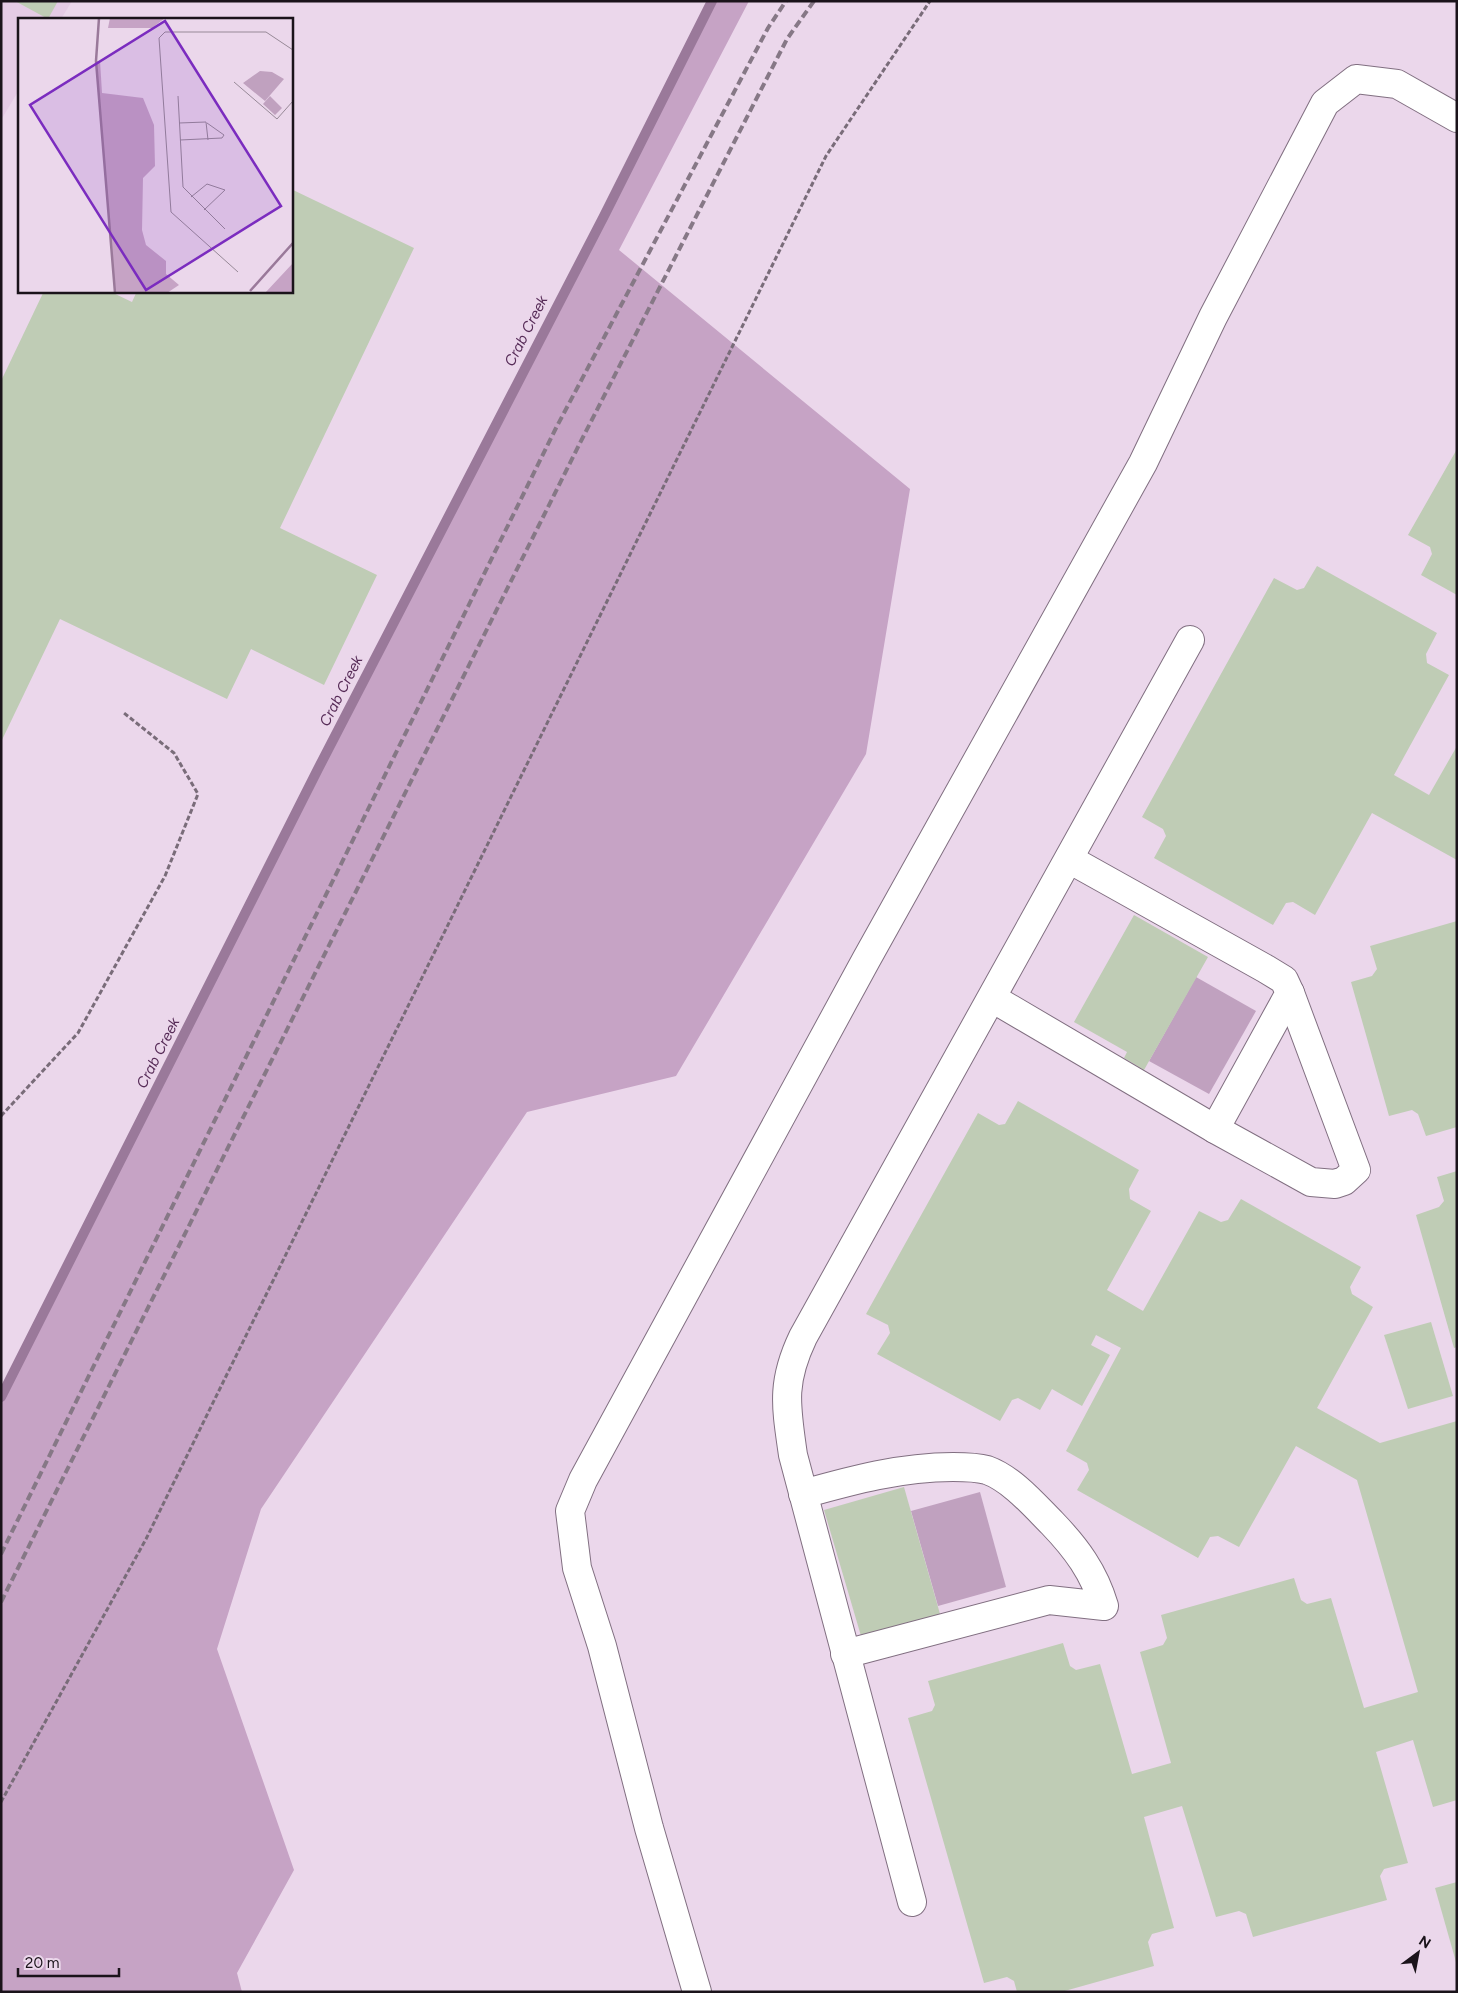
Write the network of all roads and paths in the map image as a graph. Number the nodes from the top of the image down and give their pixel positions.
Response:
1 (930, 1) edge
2 (1457, 118) edge
3 (1190, 640) dead end
4 (124, 713) dead end
5 (1069, 859) junction
6 (1290, 993) junction
7 (992, 998) junction
8 (1, 1116) edge
9 (1215, 1129) junction
10 (803, 1494) junction
11 (844, 1654) junction
12 (1, 1802) edge
13 (912, 1902) dead end
14 (697, 1992) edge

1 - 12 path
2 - 14 lane
3 - 5 lane
4 - 8 path
5 - 6 lane
5 - 7 lane
6 - 9 lane
6 - 9 lane
7 - 9 lane
7 - 10 lane
10 - 11 lane
10 - 11 lane
11 - 13 lane

